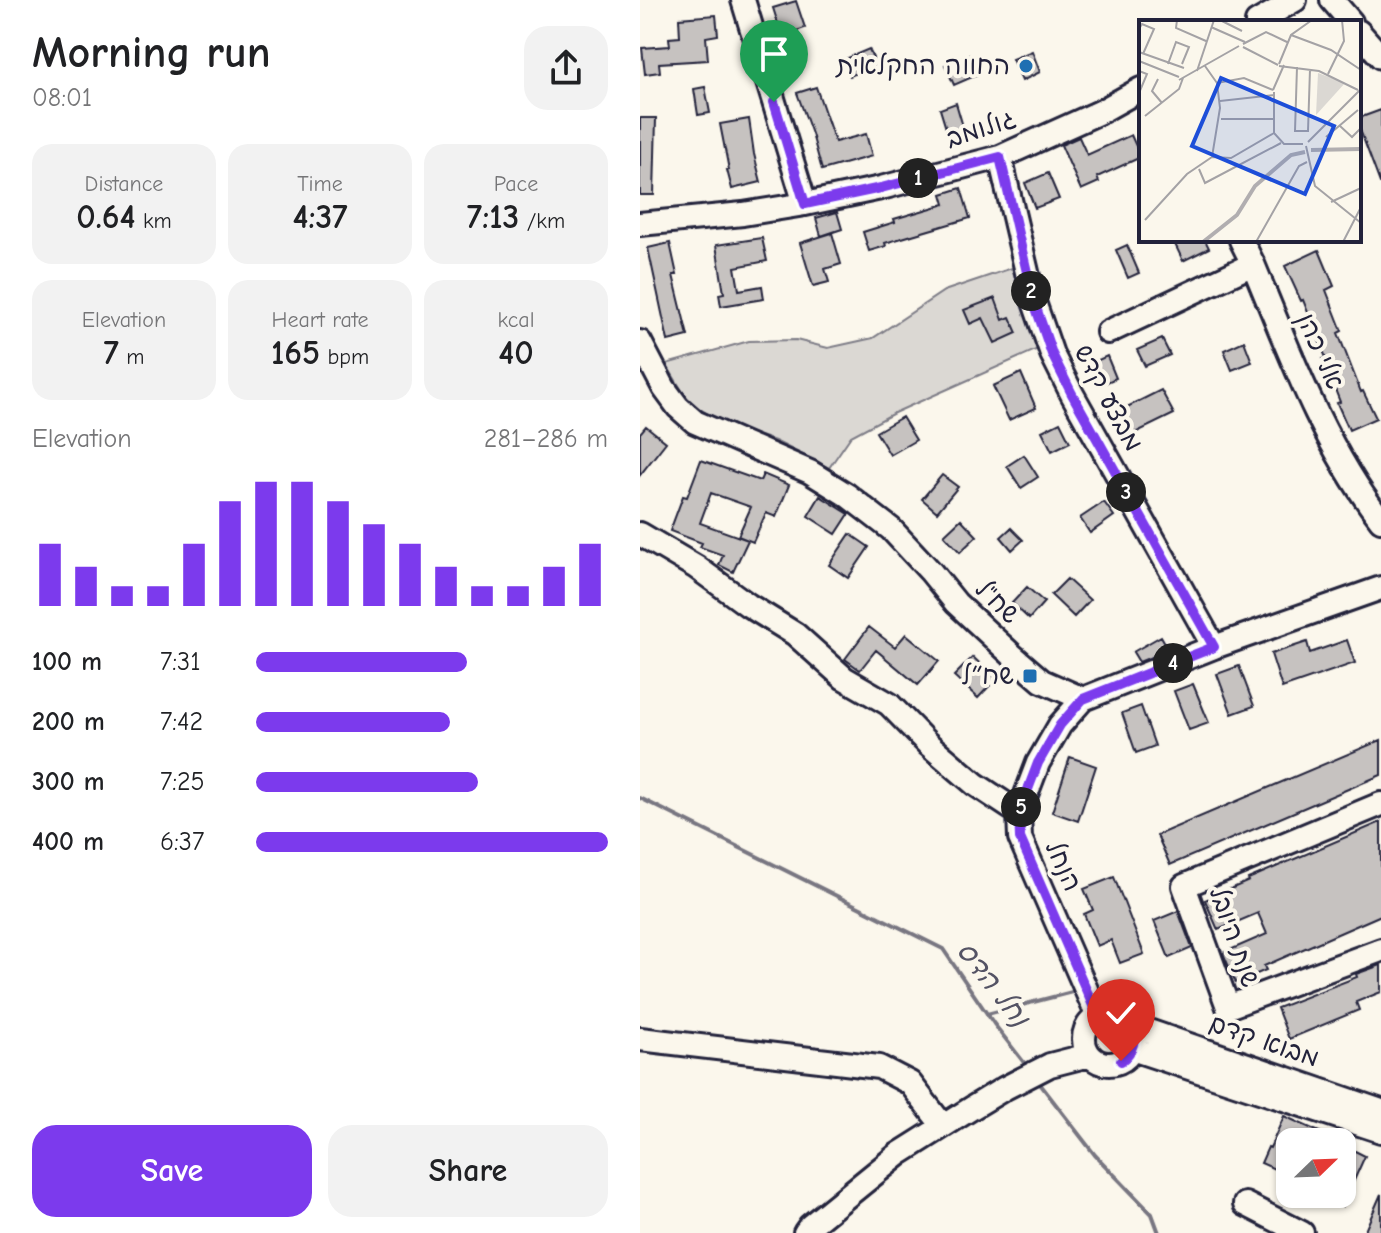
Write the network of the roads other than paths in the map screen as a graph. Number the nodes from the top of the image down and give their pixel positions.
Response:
1 (743, 0) edge
2 (1295, 0) edge
3 (1332, 0) edge
4 (1260, 20) edge
5 (1349, 20) edge
6 (1361, 34) edge
7 (1381, 57) edge
8 (1139, 90) edge
9 (1000, 157) junction
10 (805, 204) junction
11 (640, 224) edge
12 (1242, 242) edge
13 (1253, 264) junction
14 (1108, 332) dead end
15 (640, 342) edge
16 (1381, 520) edge
17 (640, 534) edge
18 (1381, 588) edge
19 (1214, 647) junction
20 (1083, 699) junction
21 (1381, 804) edge
22 (1019, 813) junction
23 (1381, 950) edge
24 (1098, 1017) junction
25 (1128, 1024) junction
26 (640, 1039) edge
27 (1132, 1049) junction
28 (1089, 1055) junction
29 (1381, 1111) edge
30 (943, 1126) junction
31 (1381, 1131) edge
32 (1245, 1204) dead end
33 (796, 1233) edge
34 (805, 1233) edge
35 (1302, 1233) edge

1 - 10 street
2 - 4 street
3 - 5 street
6 - 7 street
8 - 9 street, גולומב
9 - 10 street, גולומב
9 - 19 street, מבצע קדש
10 - 11 street, גולומב
12 - 13 street, אלי כהן
13 - 14 street
13 - 16 street, אלי כהן
15 - 20 street, שח"ל
17 - 22 street
18 - 19 street
19 - 20 street
20 - 22 street
21 - 23 street, שנת היובל
22 - 24 street, הנחל
24 - 25 street
24 - 28 street
25 - 27 street
25 - 29 street, מבוא קדם
26 - 30 street
27 - 28 street
27 - 31 street, מבוא קדם
28 - 30 street
30 - 33 street
30 - 34 street
32 - 35 street

